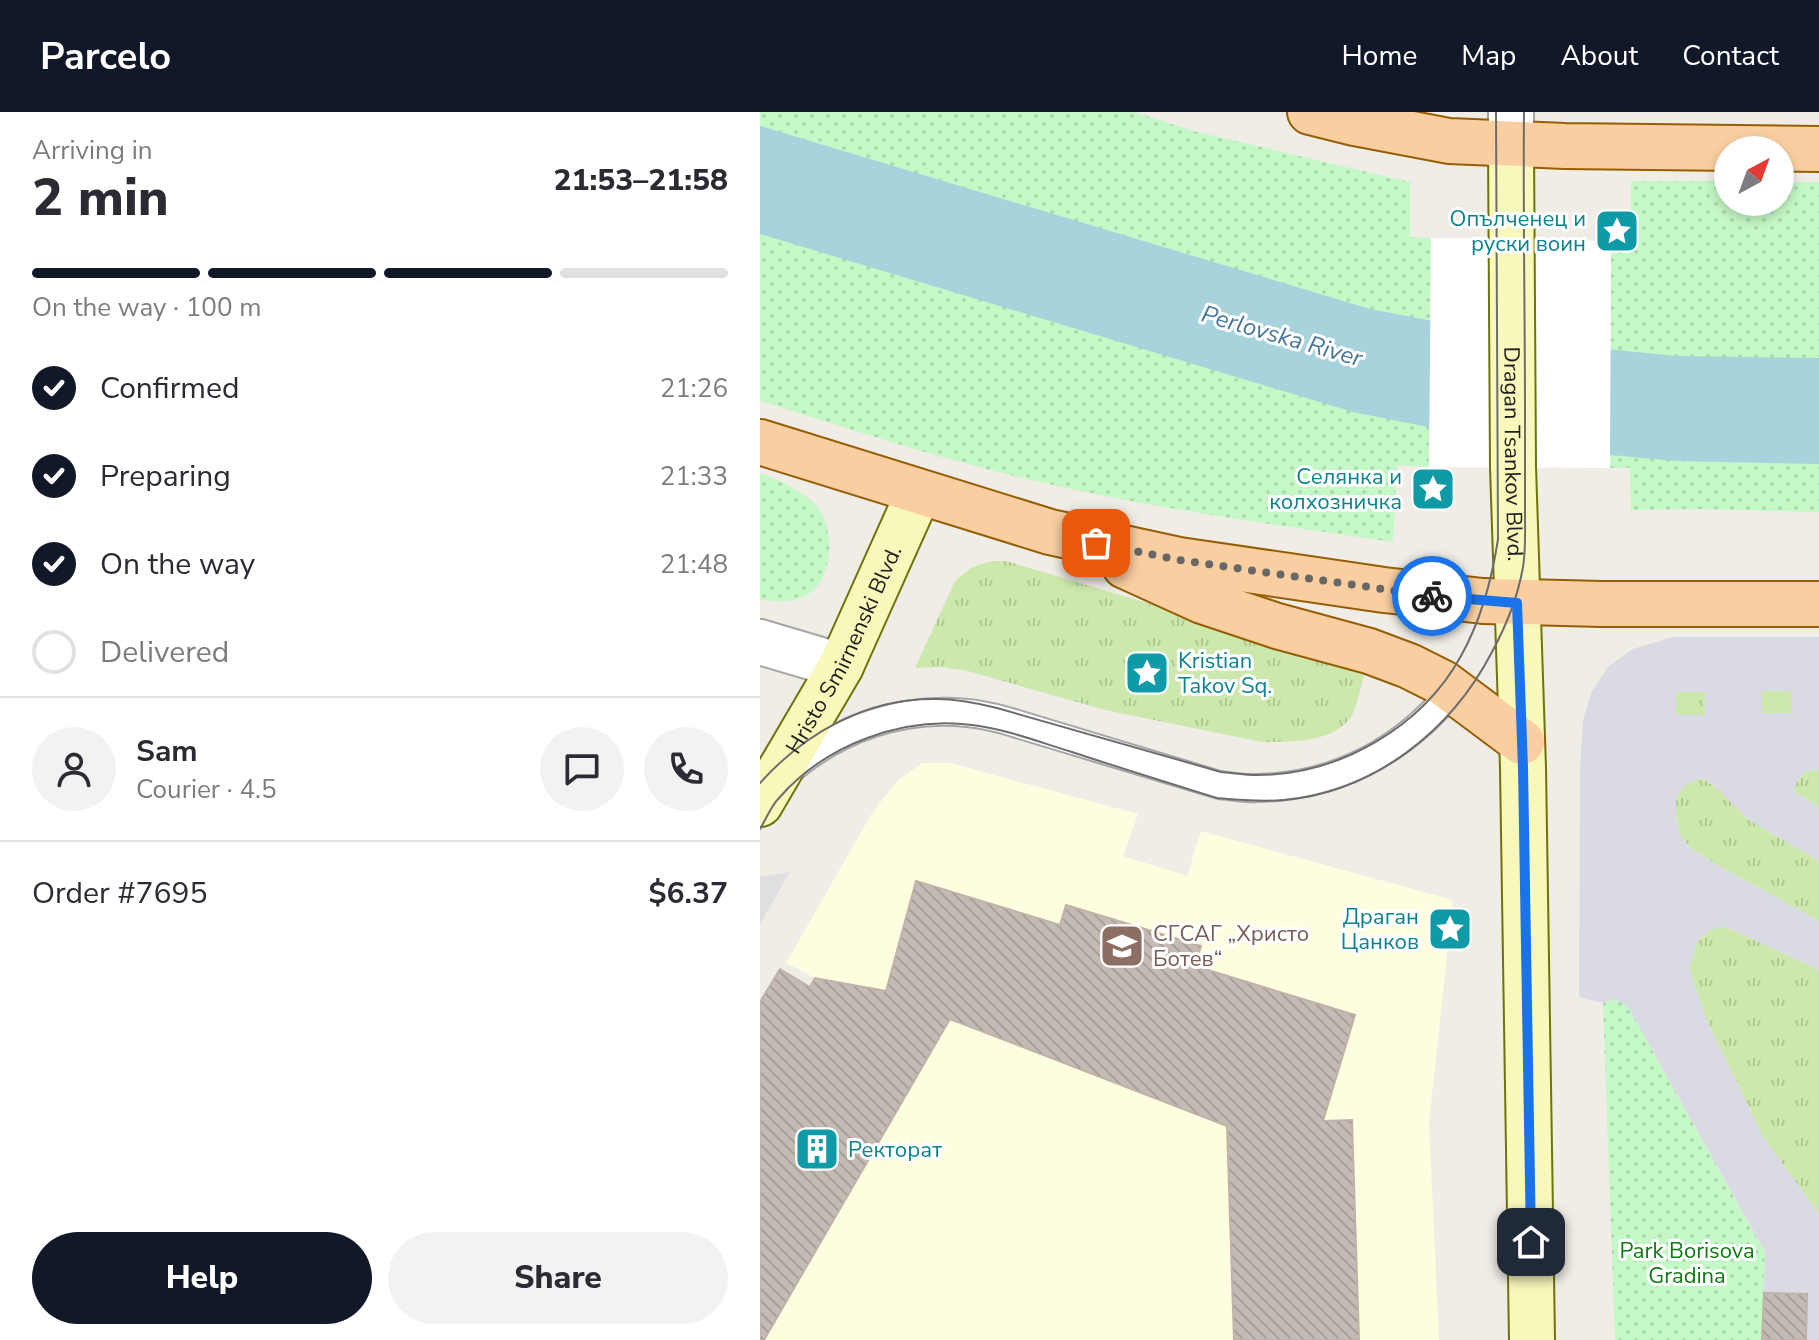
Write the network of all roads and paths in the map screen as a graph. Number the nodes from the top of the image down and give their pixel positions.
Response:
1 (1310, 112) edge
2 (1511, 128) edge
3 (1819, 149) edge
4 (760, 442) edge
5 (919, 492) junction
6 (1050, 532) junction
7 (1517, 603) junction
8 (1819, 604) edge
9 (760, 642) edge
10 (841, 666) junction
11 (1453, 690) junction
12 (1522, 742) junction
13 (764, 798) edge
14 (1532, 1340) edge

1 - 2 main road
2 - 3 main road
2 - 7 street, Dragan Tsankov Blvd.
4 - 5 main road
5 - 6 main road
5 - 10 street, Hristo Smirnenski Blvd.
6 - 7 main road
6 - 11 main road
7 - 8 main road
7 - 12 street, Dragan Tsankov Blvd.
9 - 10 street
10 - 13 street, Hristo Smirnenski Blvd.
11 - 12 main road
11 - 13 lane
12 - 14 street, Dragan Tsankov Blvd.

